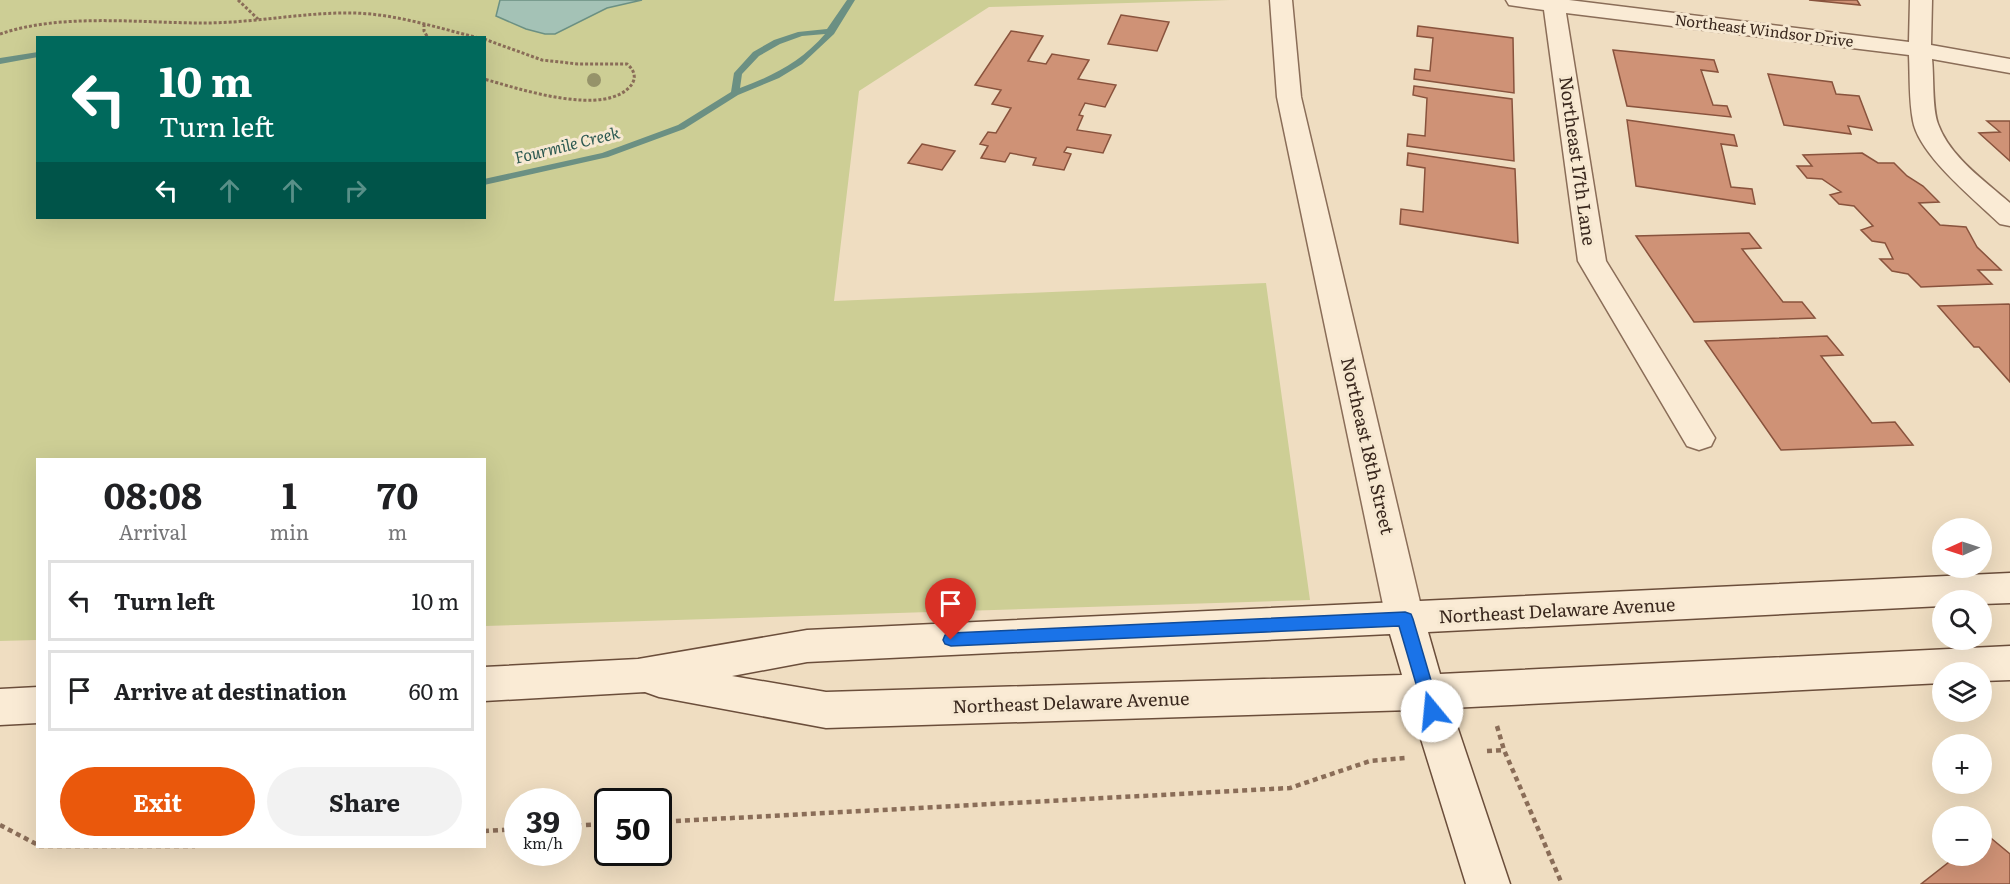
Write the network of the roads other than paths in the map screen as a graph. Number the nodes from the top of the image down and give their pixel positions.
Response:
1 (1281, 0) edge
2 (1517, 0) edge
3 (1921, 0) edge
4 (1554, 2) edge
5 (1920, 50) junction
6 (2010, 66) edge
7 (2010, 218) edge
8 (1699, 438) dead end
9 (2010, 588) edge
10 (1405, 619) junction
11 (2010, 663) edge
12 (638, 676) junction
13 (486, 684) edge
14 (1426, 692) junction
15 (36, 705) edge
16 (0, 707) edge
17 (1488, 884) edge

1 - 10 street, Northeast 18th Street
2 - 4 street, Northeast Windsor Drive
3 - 5 street
4 - 5 street, Northeast Windsor Drive
4 - 8 street, Northeast 17th Lane
5 - 6 street, Northeast Windsor Drive
5 - 7 street
9 - 10 street, Northeast Delaware Avenue
10 - 12 street, Northeast Delaware Avenue
10 - 14 street, Northeast 18th Street
11 - 14 street, Northeast Delaware Avenue
12 - 13 street, Northeast Delaware Avenue
12 - 14 street, Northeast Delaware Avenue
14 - 17 street, Northeast 18th Street
15 - 16 street

